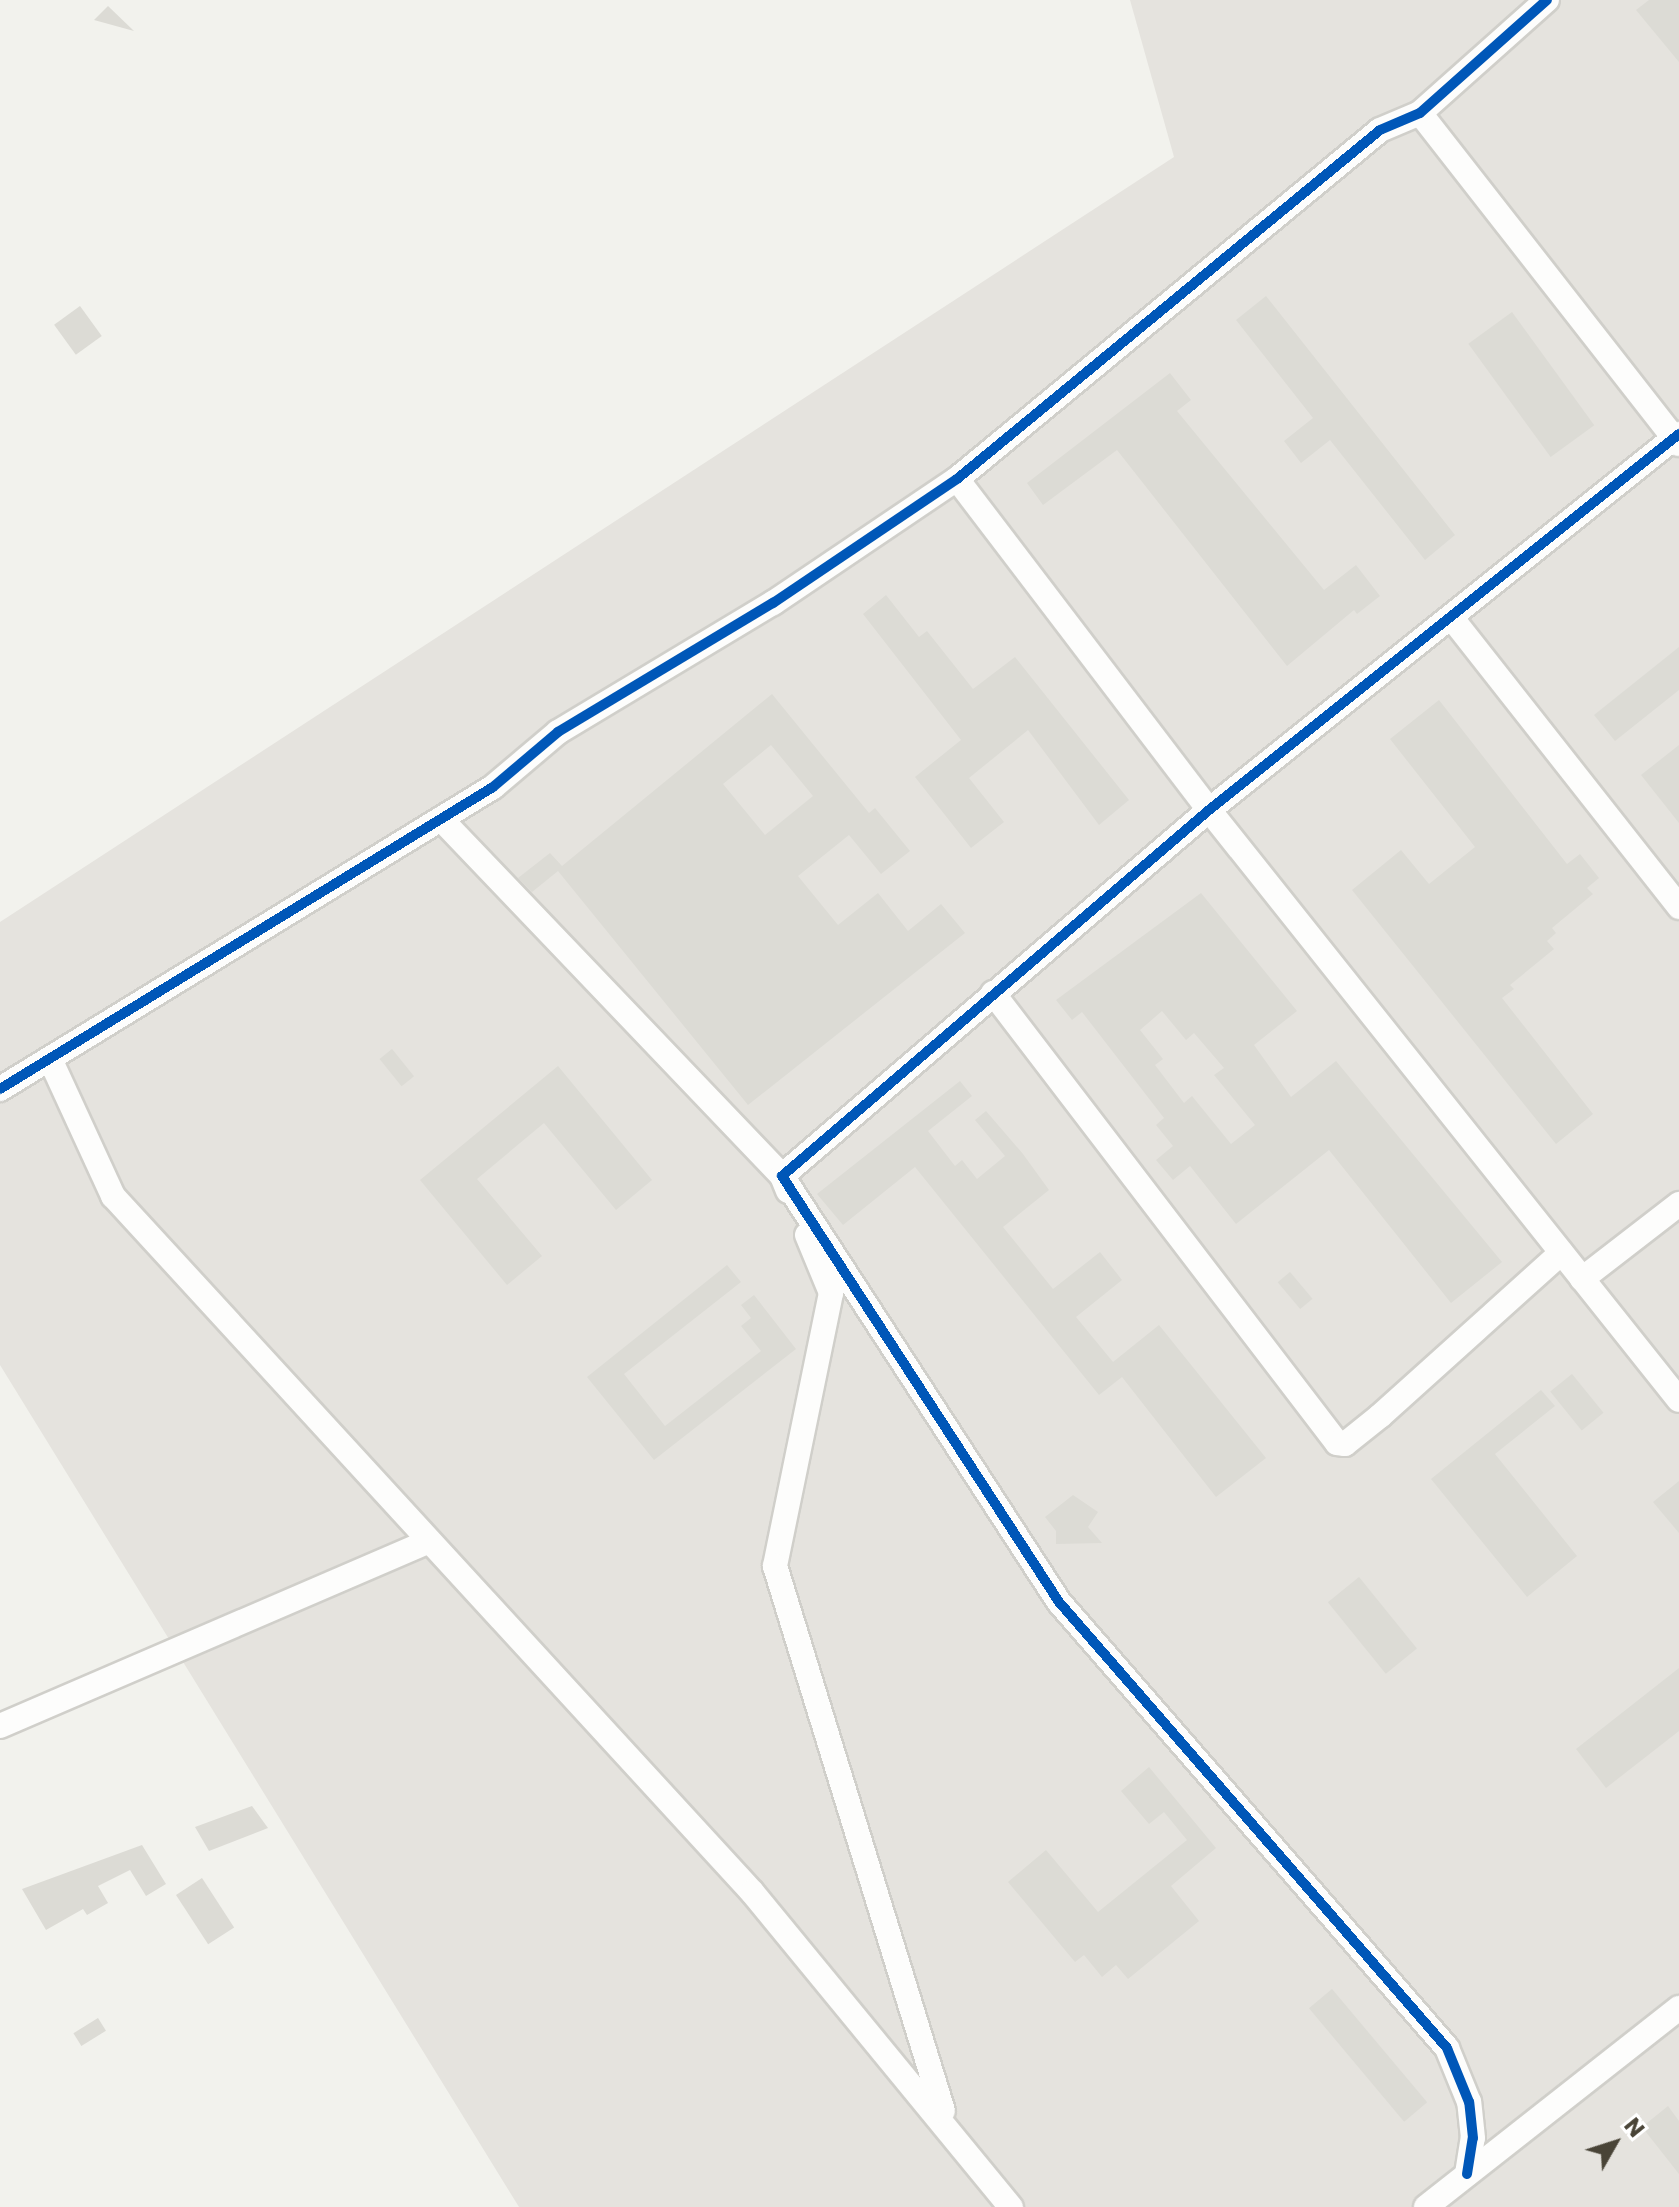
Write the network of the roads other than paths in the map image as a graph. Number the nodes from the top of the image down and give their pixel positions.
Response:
1 (1547, 0) edge
2 (1420, 113) junction
3 (1678, 439) edge
4 (957, 479) junction
5 (1451, 617) junction
6 (1209, 810) junction
7 (441, 819) junction
8 (1679, 907) edge
9 (993, 993) junction
10 (50, 1059) junction
11 (0, 1089) edge
12 (782, 1176) junction
13 (1679, 1204) edge
14 (1561, 1253) junction
15 (1582, 1279) junction
16 (1679, 1400) edge
17 (429, 1541) junction
18 (0, 1726) edge
19 (1679, 2008) edge
20 (946, 2122) junction
21 (1467, 2174) junction
22 (1011, 2207) edge
23 (1426, 2207) edge

1 - 2 street
2 - 3 street
2 - 4 street
3 - 5 street
4 - 6 street
4 - 7 street
5 - 6 street
5 - 8 street
6 - 9 street
6 - 14 street
7 - 10 street
7 - 12 street
9 - 12 street
9 - 14 street
10 - 11 street
10 - 17 street
12 - 20 street
12 - 21 street
13 - 15 street
14 - 15 street
15 - 16 street
17 - 18 street
17 - 20 street
19 - 21 street
20 - 22 street
21 - 23 street

